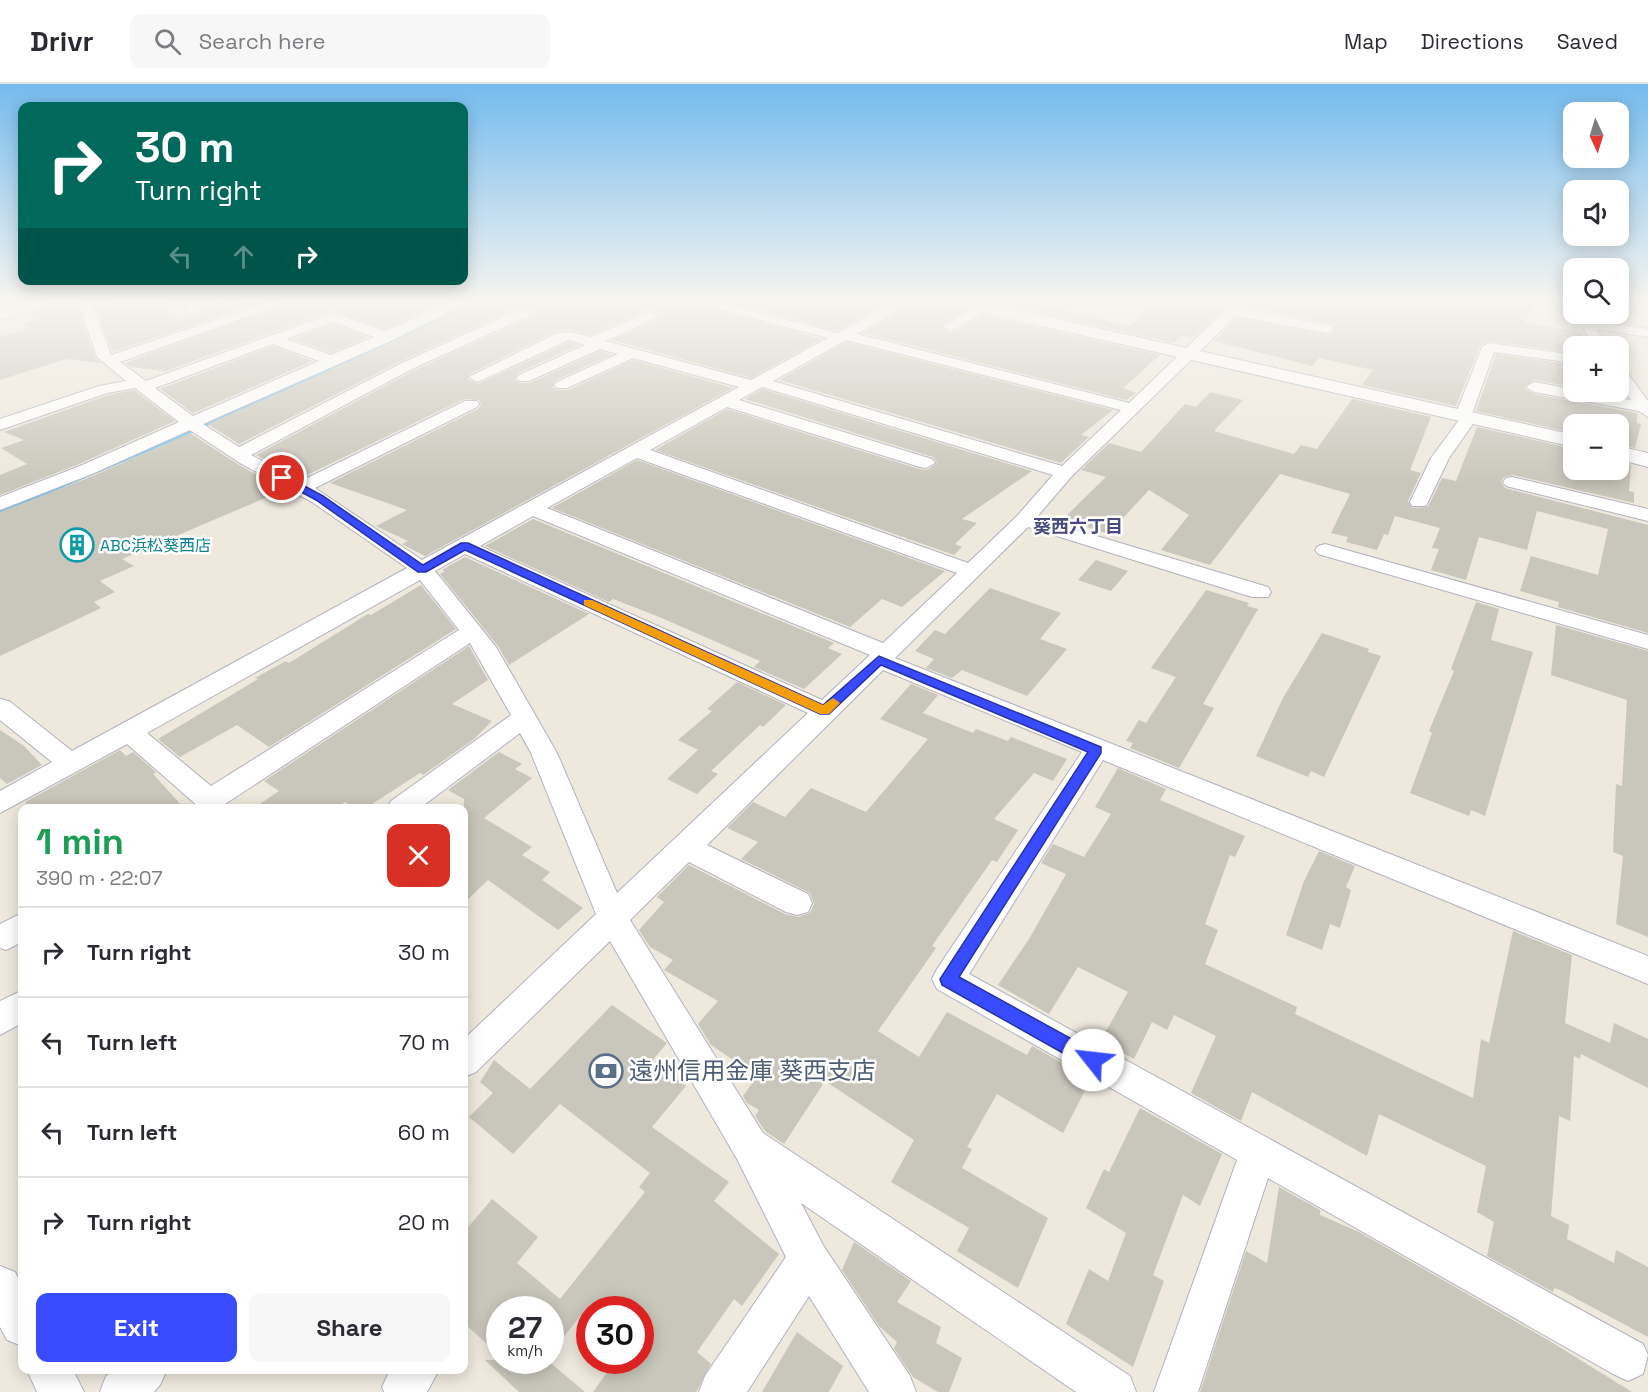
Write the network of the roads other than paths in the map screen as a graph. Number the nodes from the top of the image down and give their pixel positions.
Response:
1 (112, 363) edge
2 (205, 363) edge
3 (329, 363) edge
4 (414, 363) edge
5 (506, 363) edge
6 (555, 363) edge
7 (611, 363) edge
8 (673, 363) edge
9 (792, 363) edge
10 (950, 363) edge
11 (1178, 363) edge
12 (1227, 363) edge
13 (1484, 363) edge
14 (477, 377) dead end
15 (525, 378) dead end
16 (755, 383) junction
17 (142, 385) junction
18 (562, 386) dead end
19 (1629, 386) edge
20 (1534, 387) dead end
21 (724, 401) junction
22 (471, 404) dead end
23 (1131, 408) junction
24 (1646, 410) edge
25 (1466, 417) junction
26 (191, 423) junction
27 (0, 425) edge
28 (1563, 439) edge
29 (634, 451) junction
30 (238, 454) junction
31 (1629, 455) edge
32 (1648, 460) edge
33 (926, 463) dead end
34 (1065, 473) junction
35 (1512, 482) dead end
36 (301, 488) junction
37 (1419, 502) dead end
38 (0, 504) edge
39 (531, 508) junction
40 (1648, 515) edge
41 (1024, 520) junction
42 (465, 546) junction
43 (1325, 550) dead end
44 (422, 569) junction
45 (971, 571) junction
46 (1260, 592) dead end
47 (473, 631) junction
48 (1648, 642) edge
49 (883, 656) junction
50 (0, 707) edge
51 (825, 711) junction
52 (524, 718) junction
53 (129, 732) junction
54 (1096, 750) junction
55 (71, 764) junction
56 (0, 803) edge
57 (208, 804) edge
58 (213, 804) edge
59 (406, 804) edge
60 (686, 847) junction
61 (797, 903) dead end
62 (613, 919) junction
63 (1648, 970) edge
64 (468, 1057) edge
65 (750, 1146) junction
66 (1258, 1152) junction
67 (809, 1259) junction
68 (0, 1287) edge
69 (18, 1318) edge
70 (1628, 1359) dead end
71 (51, 1374) edge
72 (141, 1374) edge
73 (62, 1392) edge
74 (122, 1392) edge
75 (721, 1392) edge
76 (894, 1392) edge
77 (1114, 1392) edge
78 (1176, 1392) edge

1 - 17 street
2 - 17 street
3 - 26 street
4 - 30 street
5 - 14 street
6 - 15 street
7 - 18 street
8 - 16 street
9 - 16 street
10 - 23 street
11 - 23 street
12 - 25 street
13 - 25 street
16 - 21 street
16 - 34 street
17 - 26 street
17 - 27 street
19 - 24 street
20 - 24 street
21 - 29 street
21 - 33 street
22 - 36 street
23 - 34 street
25 - 28 street
25 - 37 street
26 - 30 street
26 - 38 street
29 - 39 street
29 - 45 street
30 - 36 street
31 - 32 street
34 - 41 street
35 - 40 street
36 - 44 street
39 - 42 street
39 - 49 street
41 - 45 street
41 - 46 street
42 - 44 street
42 - 51 street
43 - 48 street
44 - 47 street
44 - 53 street
45 - 49 street
47 - 52 street
47 - 58 street
49 - 51 street
49 - 54 street
50 - 55 street
51 - 60 street
52 - 59 street
52 - 62 street
53 - 55 street
53 - 57 street
54 - 63 street
54 - 66 street
55 - 56 street
60 - 61 street
60 - 62 street
62 - 64 street
62 - 65 street
65 - 67 street
65 - 77 street
66 - 70 street
66 - 78 street
67 - 75 street
67 - 76 street
68 - 69 street
71 - 73 street
72 - 74 street

